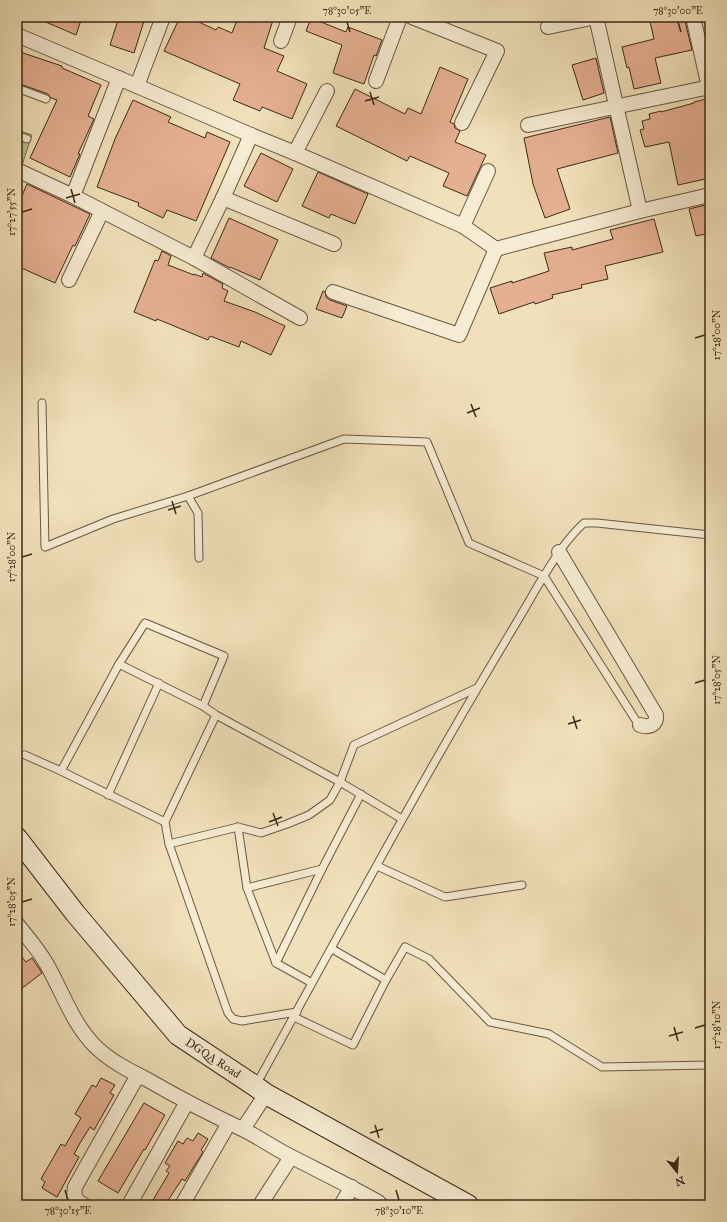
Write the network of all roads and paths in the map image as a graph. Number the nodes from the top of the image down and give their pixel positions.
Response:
1 (163, 17) edge
2 (290, 17) edge
3 (400, 17) edge
4 (412, 17) edge
5 (596, 17) edge
6 (693, 17) edge
7 (548, 27) dead end
8 (17, 35) edge
9 (280, 41) dead end
10 (119, 78) junction
11 (376, 81) dead end
12 (137, 86) junction
13 (710, 87) edge
14 (17, 88) edge
15 (327, 91) dead end
16 (46, 99) dead end
17 (615, 107) junction
18 (462, 123) dead end
19 (528, 125) dead end
20 (17, 135) edge
21 (251, 135) junction
22 (27, 139) dead end
23 (295, 153) junction
24 (17, 170) edge
25 (488, 171) dead end
26 (710, 195) edge
27 (73, 196) junction
28 (223, 198) junction
29 (102, 211) junction
30 (640, 211) junction
31 (463, 226) junction
32 (334, 244) dead end
33 (496, 249) junction
34 (194, 258) junction
35 (69, 280) dead end
36 (332, 292) dead end
37 (300, 318) dead end
38 (42, 403) dead end
39 (188, 496) junction
40 (710, 535) edge
41 (560, 552) junction
42 (199, 558) dead end
43 (544, 576) junction
44 (119, 664) junction
45 (159, 683) junction
46 (478, 688) junction
47 (203, 706) junction
48 (216, 715) junction
49 (640, 725) joint
50 (25, 755) dead end
51 (61, 771) junction
52 (340, 782) junction
53 (361, 794) junction
54 (108, 795) junction
55 (402, 819) junction
56 (165, 822) junction
57 (238, 827) junction
58 (17, 838) edge
59 (169, 844) junction
60 (377, 866) junction
61 (322, 869) junction
62 (522, 885) dead end
63 (247, 888) junction
64 (17, 924) edge
65 (21, 939) edge
66 (332, 949) junction
67 (276, 963) junction
68 (386, 980) junction
69 (312, 982) junction
70 (296, 1015) junction
71 (710, 1065) edge
72 (138, 1075) junction
73 (261, 1090) junction
74 (187, 1102) junction
75 (229, 1123) junction
76 (243, 1129) junction
77 (291, 1157) junction
78 (352, 1187) junction
79 (84, 1205) edge
80 (129, 1205) edge
81 (182, 1205) edge
82 (260, 1205) edge
83 (341, 1205) edge
84 (381, 1205) edge
85 (468, 1205) edge

1 - 12 street
2 - 9 street
3 - 11 street
4 - 18 street
5 - 7 street
5 - 17 street
6 - 13 street
8 - 10 street
10 - 12 street
10 - 27 street
12 - 21 street
13 - 17 street
14 - 16 lane
15 - 23 street
17 - 19 street
17 - 30 street
20 - 22 lane
21 - 23 street
21 - 28 street
23 - 31 street
24 - 27 street
25 - 31 street
26 - 30 street
27 - 29 street
28 - 32 street
28 - 34 street
29 - 34 street
29 - 35 street
30 - 33 street
31 - 33 street
33 - 36 street
34 - 37 street
38 - 39 lane
39 - 42 lane
39 - 43 lane
40 - 41 lane
41 - 43 lane
41 - 49 street
43 - 46 lane
43 - 49 lane
44 - 45 lane
44 - 47 lane
44 - 51 lane
45 - 47 lane
45 - 54 lane
46 - 52 lane
46 - 55 lane
47 - 48 lane
48 - 52 lane
48 - 56 lane
50 - 51 lane
51 - 54 lane
52 - 53 lane
52 - 57 lane
53 - 55 lane
53 - 61 lane
54 - 56 lane
55 - 60 lane
56 - 59 lane
57 - 59 lane
57 - 63 lane
58 - 73 main road, DGQA Road
59 - 70 lane
60 - 62 lane
60 - 66 lane
61 - 63 lane
61 - 67 lane
63 - 67 lane
64 - 65 street
65 - 72 street
66 - 68 lane
66 - 69 lane
67 - 69 lane
68 - 70 lane
68 - 71 lane
69 - 70 lane
70 - 73 lane
72 - 74 street
72 - 79 street
73 - 76 street
73 - 85 main road, DGQA Road
74 - 75 street
74 - 80 street
75 - 76 street
75 - 81 street
76 - 77 street
77 - 78 street
77 - 82 street
78 - 83 street
78 - 84 street

